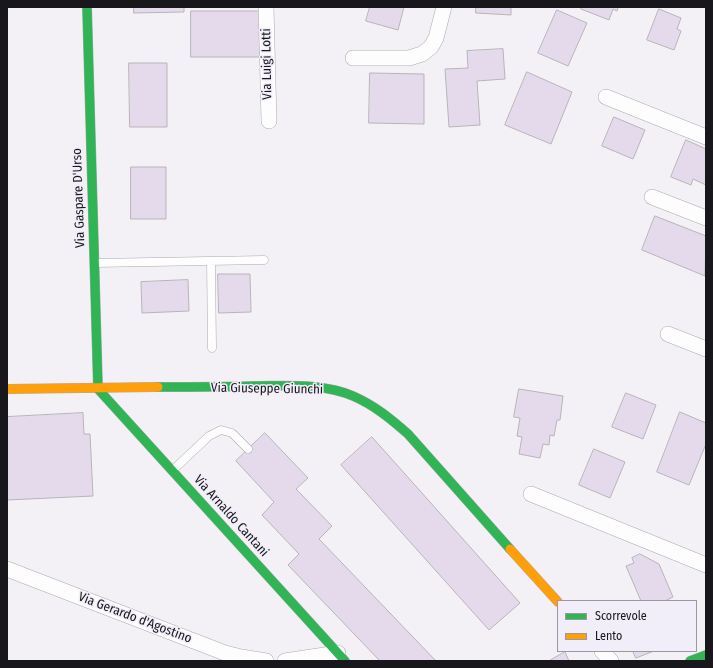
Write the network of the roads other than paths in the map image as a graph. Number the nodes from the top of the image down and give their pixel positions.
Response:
1 (87, 7) edge
2 (266, 7) edge
3 (444, 7) edge
4 (353, 58) dead end
5 (606, 97) dead end
6 (269, 121) dead end
7 (706, 137) edge
8 (652, 197) dead end
9 (706, 218) edge
10 (264, 260) dead end
11 (211, 261) junction
12 (94, 263) junction
13 (668, 334) dead end
14 (212, 348) dead end
15 (706, 349) edge
16 (7, 389) edge
17 (98, 389) junction
18 (248, 449) dead end
19 (173, 470) junction
20 (531, 494) dead end
21 (706, 566) edge
22 (7, 569) edge
23 (557, 601) edge
24 (603, 652) edge
25 (706, 655) edge
26 (341, 657) edge
27 (266, 661) edge
28 (285, 661) edge
29 (611, 661) edge
30 (690, 661) edge

1 - 12 street, Via Gaspare D'Urso
2 - 6 street, Via Luigi Lotti
3 - 4 street
5 - 7 street
8 - 9 street
10 - 11 lane
11 - 12 lane
11 - 14 lane
12 - 17 street, Via Gaspare D'Urso
13 - 15 street
16 - 17 street, Via Giuseppe Giunchi
17 - 19 street, Via Arnaldo Cantani
17 - 23 street, Via Giuseppe Giunchi
18 - 19 lane
19 - 26 street, Via Arnaldo Cantani
20 - 21 street
22 - 27 street, Via Gerardo d'Agostino
24 - 29 street
25 - 30 street
26 - 28 street

